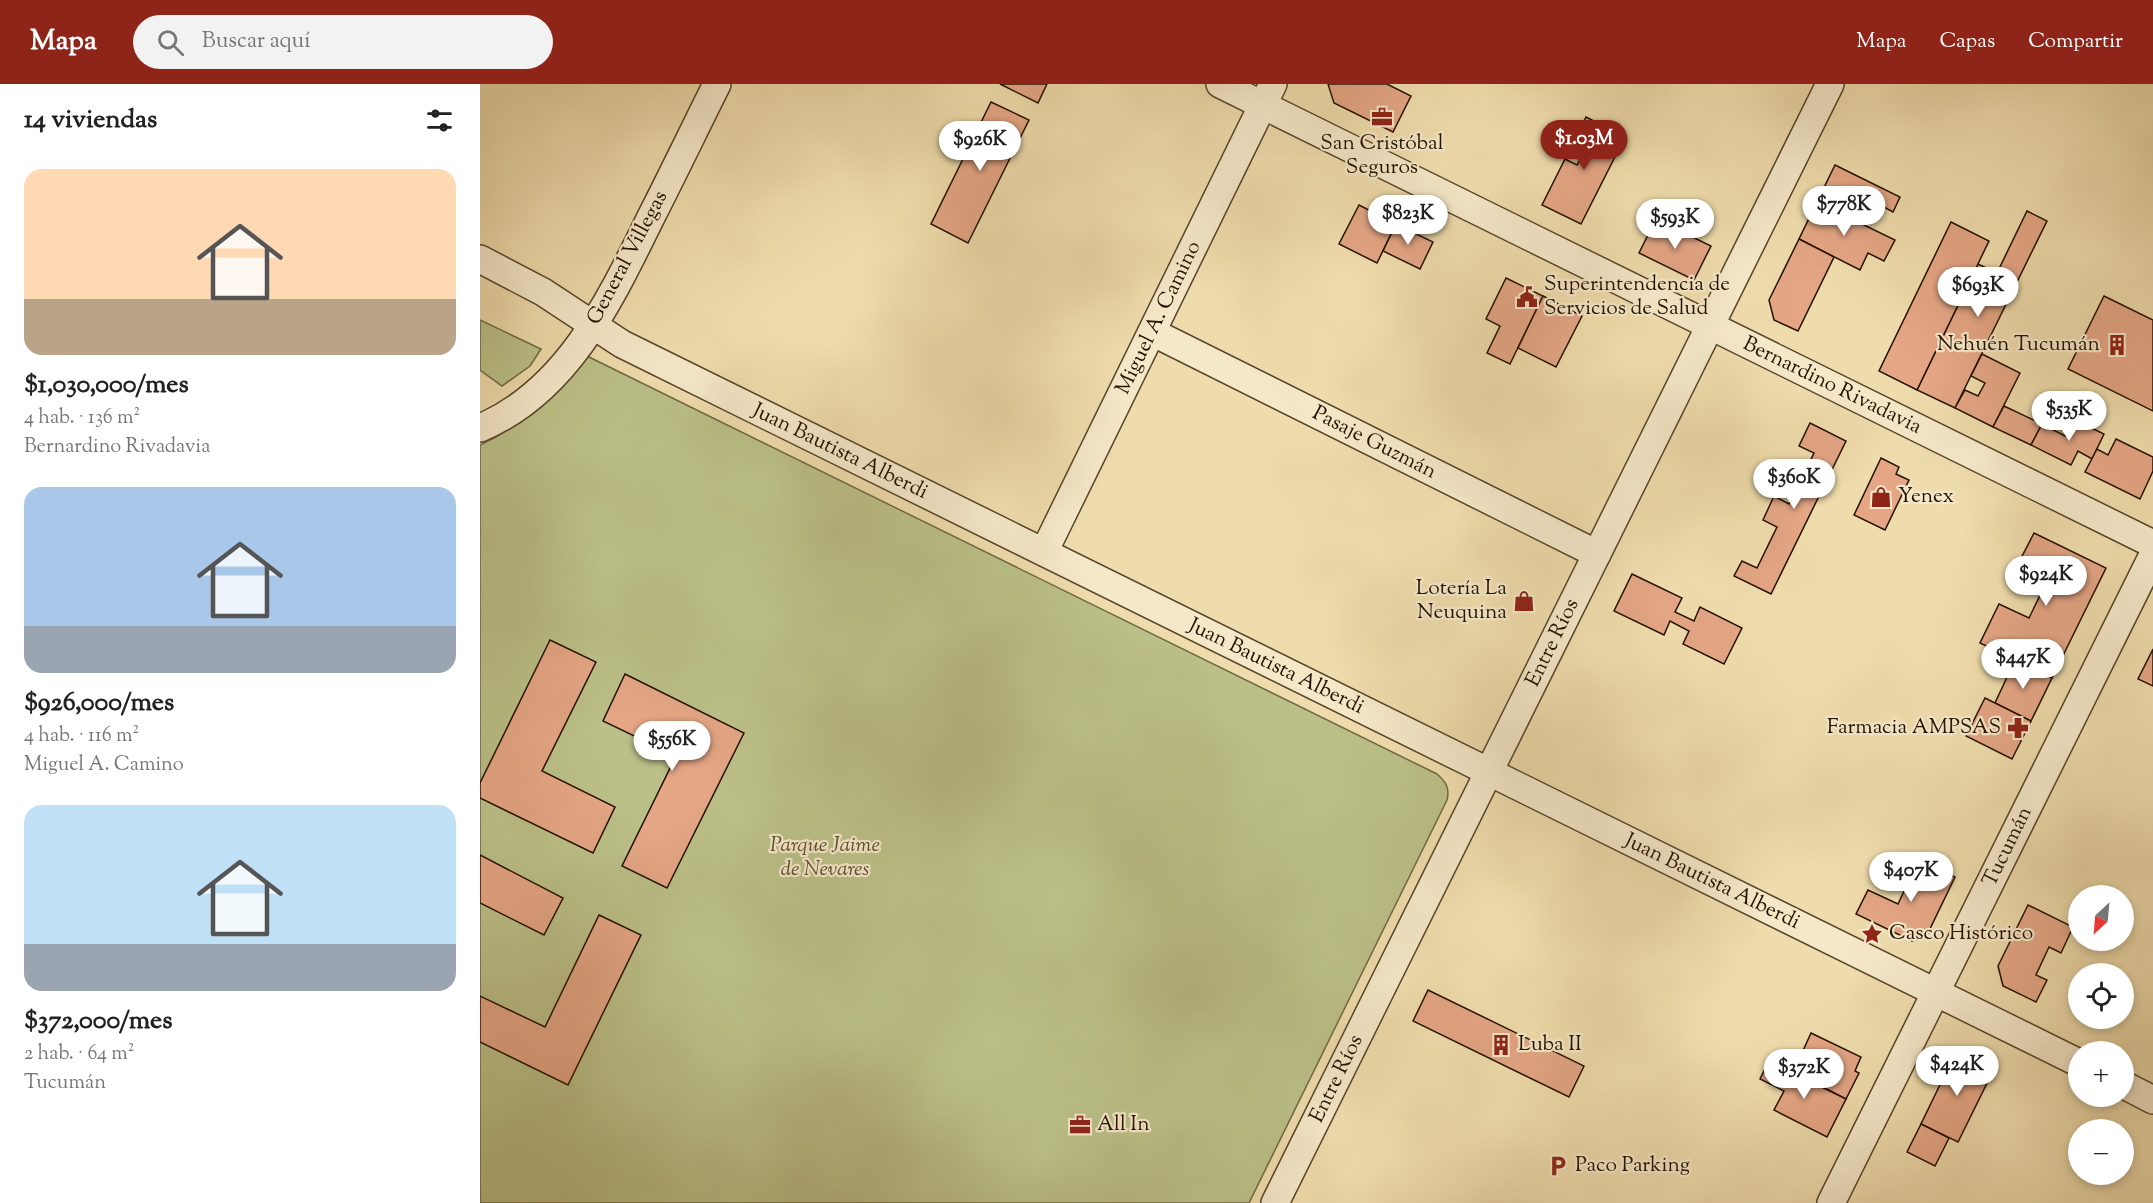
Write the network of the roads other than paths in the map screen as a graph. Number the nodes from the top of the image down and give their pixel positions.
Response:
1 (717, 84) edge
2 (1220, 84) edge
3 (1830, 84) edge
4 (1268, 95) edge
5 (480, 259) edge
6 (593, 326) junction
7 (1710, 326) junction
8 (1152, 332) junction
9 (480, 428) edge
10 (2153, 544) edge
11 (1044, 552) junction
12 (1597, 554) junction
13 (2153, 555) edge
14 (1489, 772) junction
15 (1936, 992) junction
16 (2068, 1058) edge
17 (2134, 1090) edge
18 (2153, 1100) edge
19 (1275, 1203) edge
20 (1831, 1203) edge

1 - 6 street, General Villegas
2 - 4 street, Bernardino Rivadavia
3 - 7 street, Entre Ríos
4 - 7 street, Bernardino Rivadavia
4 - 8 street, Miguel A. Camino
5 - 6 street, Juan Bautista Alberdi
6 - 9 street, General Villegas
6 - 11 street, Juan Bautista Alberdi
7 - 10 street, Bernardino Rivadavia
7 - 12 street, Entre Ríos
8 - 11 street, Miguel A. Camino
8 - 12 street, Pasaje Guzmán
11 - 14 street, Juan Bautista Alberdi
12 - 14 street, Entre Ríos
13 - 15 street, Tucumán
14 - 15 street, Juan Bautista Alberdi
14 - 19 street, Entre Ríos
15 - 16 street, Juan Bautista Alberdi
15 - 20 street, Tucumán
17 - 18 street

